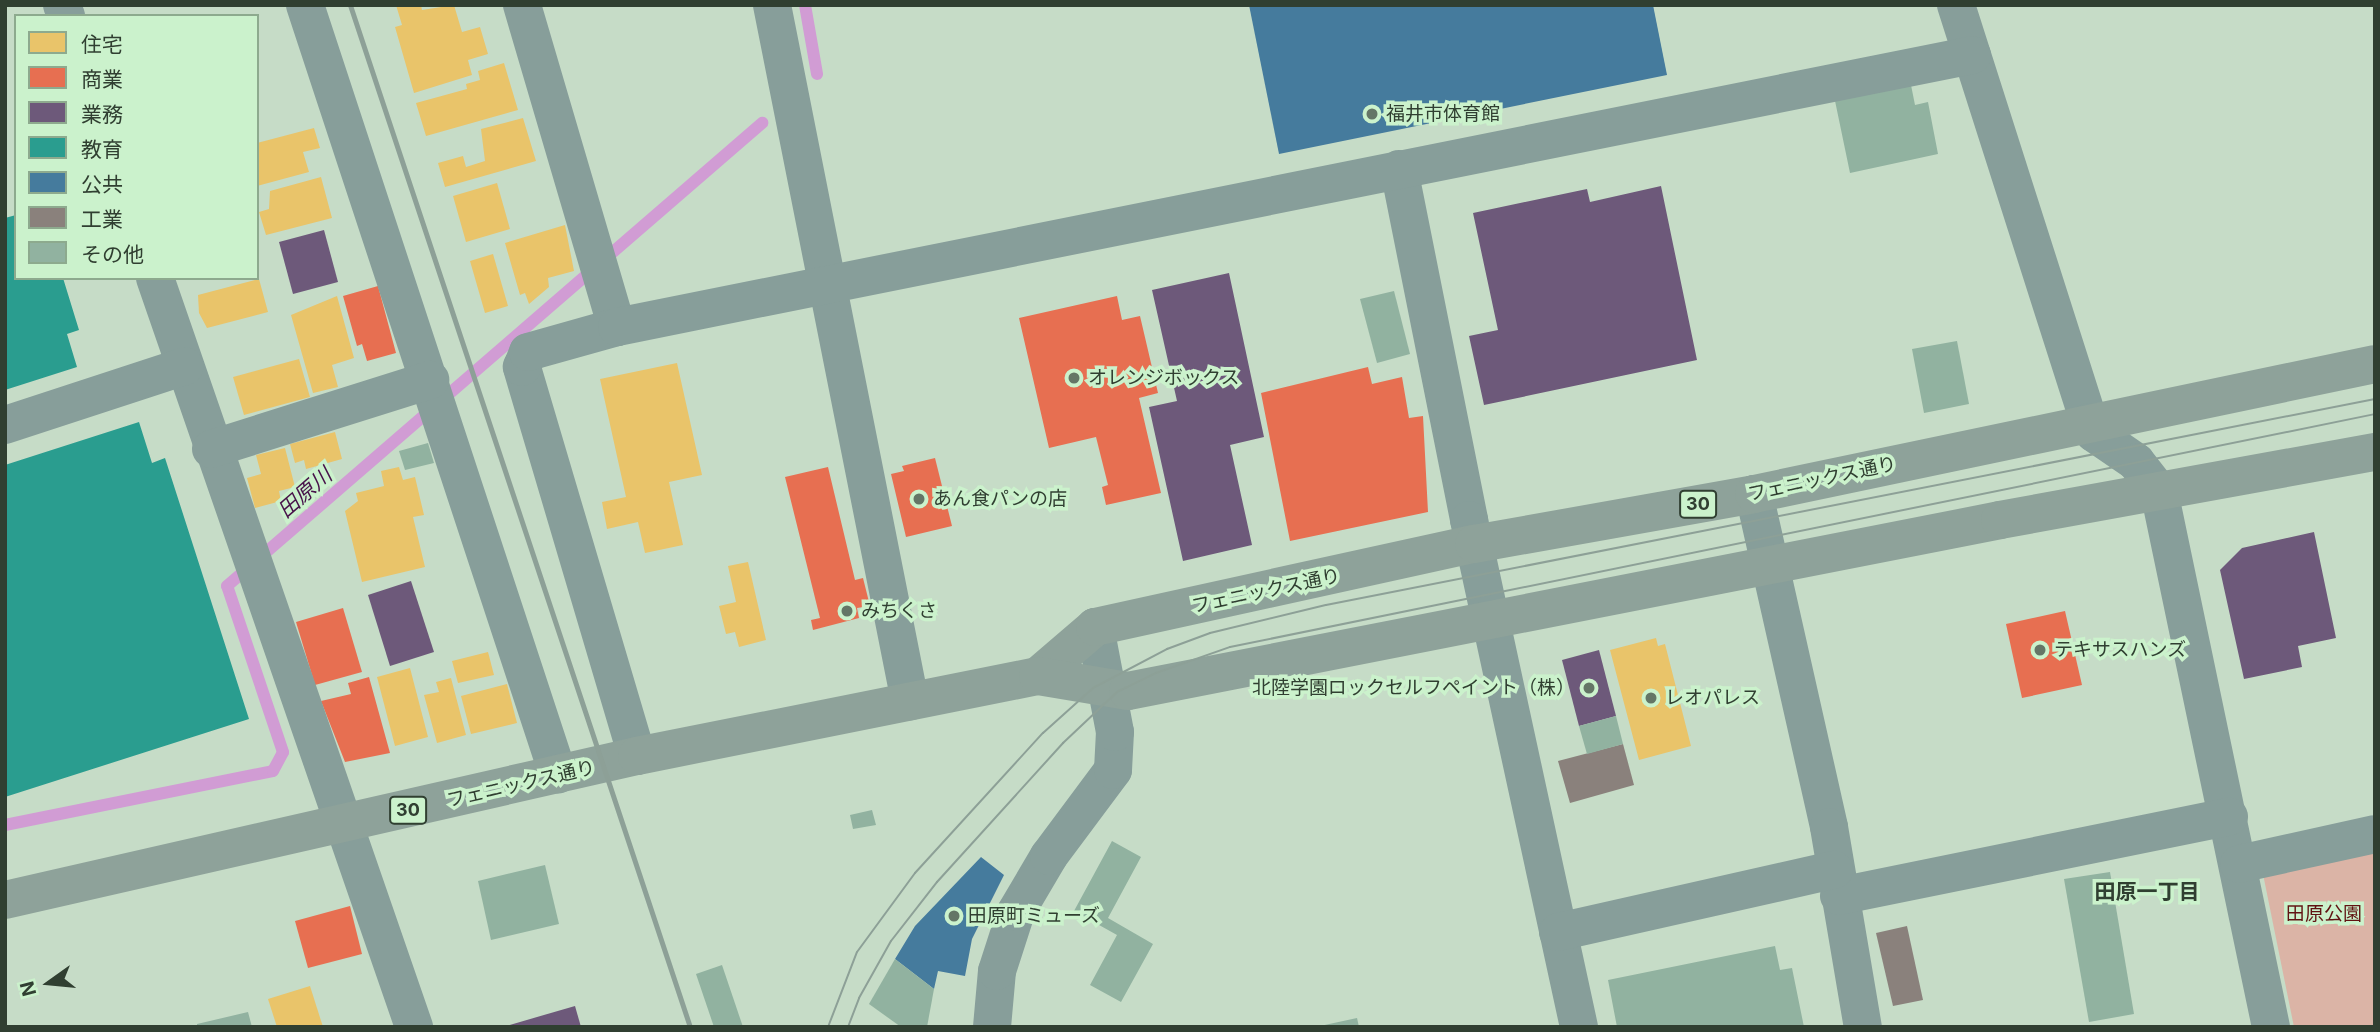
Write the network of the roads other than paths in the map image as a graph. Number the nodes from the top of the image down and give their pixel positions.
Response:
1 (305, 5) edge
2 (522, 5) edge
3 (772, 5) edge
4 (1956, 5) edge
5 (1972, 55) junction
6 (1399, 169) junction
7 (156, 280) edge
8 (829, 287) junction
9 (617, 327) junction
10 (2375, 364) edge
11 (184, 366) junction
12 (435, 395) junction
13 (2089, 422) junction
14 (5, 425) edge
15 (211, 449) junction
16 (2375, 452) edge
17 (2159, 491) junction
18 (1754, 494) junction
19 (1474, 544) junction
20 (1769, 565) junction
21 (1492, 621) junction
22 (1095, 628) junction
23 (1038, 676) junction
24 (1104, 690) junction
25 (910, 701) junction
26 (637, 756) junction
27 (558, 774) junction
28 (2229, 817) junction
29 (342, 825) junction
30 (2375, 834) edge
31 (2239, 864) junction
32 (1836, 883) junction
33 (5, 900) edge
34 (1558, 932) junction
35 (414, 1027) edge
36 (992, 1027) edge
37 (1579, 1027) edge
38 (1863, 1027) edge
39 (2271, 1027) edge

1 - 12 street
2 - 9 street
3 - 8 street
4 - 5 street
5 - 6 street
5 - 13 street
6 - 8 street
6 - 19 street
7 - 11 street
8 - 9 street
8 - 25 street
9 - 26 street
10 - 13 main road, フェニックス通り / 30
11 - 14 street
11 - 15 street
12 - 15 street
12 - 27 street
13 - 17 street
13 - 18 main road, フェニックス通り / 30
15 - 29 street
16 - 17 main road, フェニックス通り / 30
17 - 20 main road, フェニックス通り / 30
17 - 28 street
18 - 19 main road, フェニックス通り / 30
18 - 20 street
19 - 21 street
19 - 22 main road, フェニックス通り / 30
20 - 21 main road, フェニックス通り / 30
20 - 32 street
21 - 24 main road, フェニックス通り / 30
21 - 34 street
22 - 23 main road, フェニックス通り / 30
22 - 24 street
23 - 24 main road, フェニックス通り / 30
23 - 25 main road, フェニックス通り / 30
24 - 36 street
25 - 26 main road, フェニックス通り / 30
26 - 27 main road, フェニックス通り / 30
27 - 29 main road, フェニックス通り / 30
28 - 31 street
28 - 32 street
29 - 33 main road, フェニックス通り / 30
29 - 35 street
30 - 31 street
31 - 39 street
32 - 34 street
32 - 38 street
34 - 37 street

